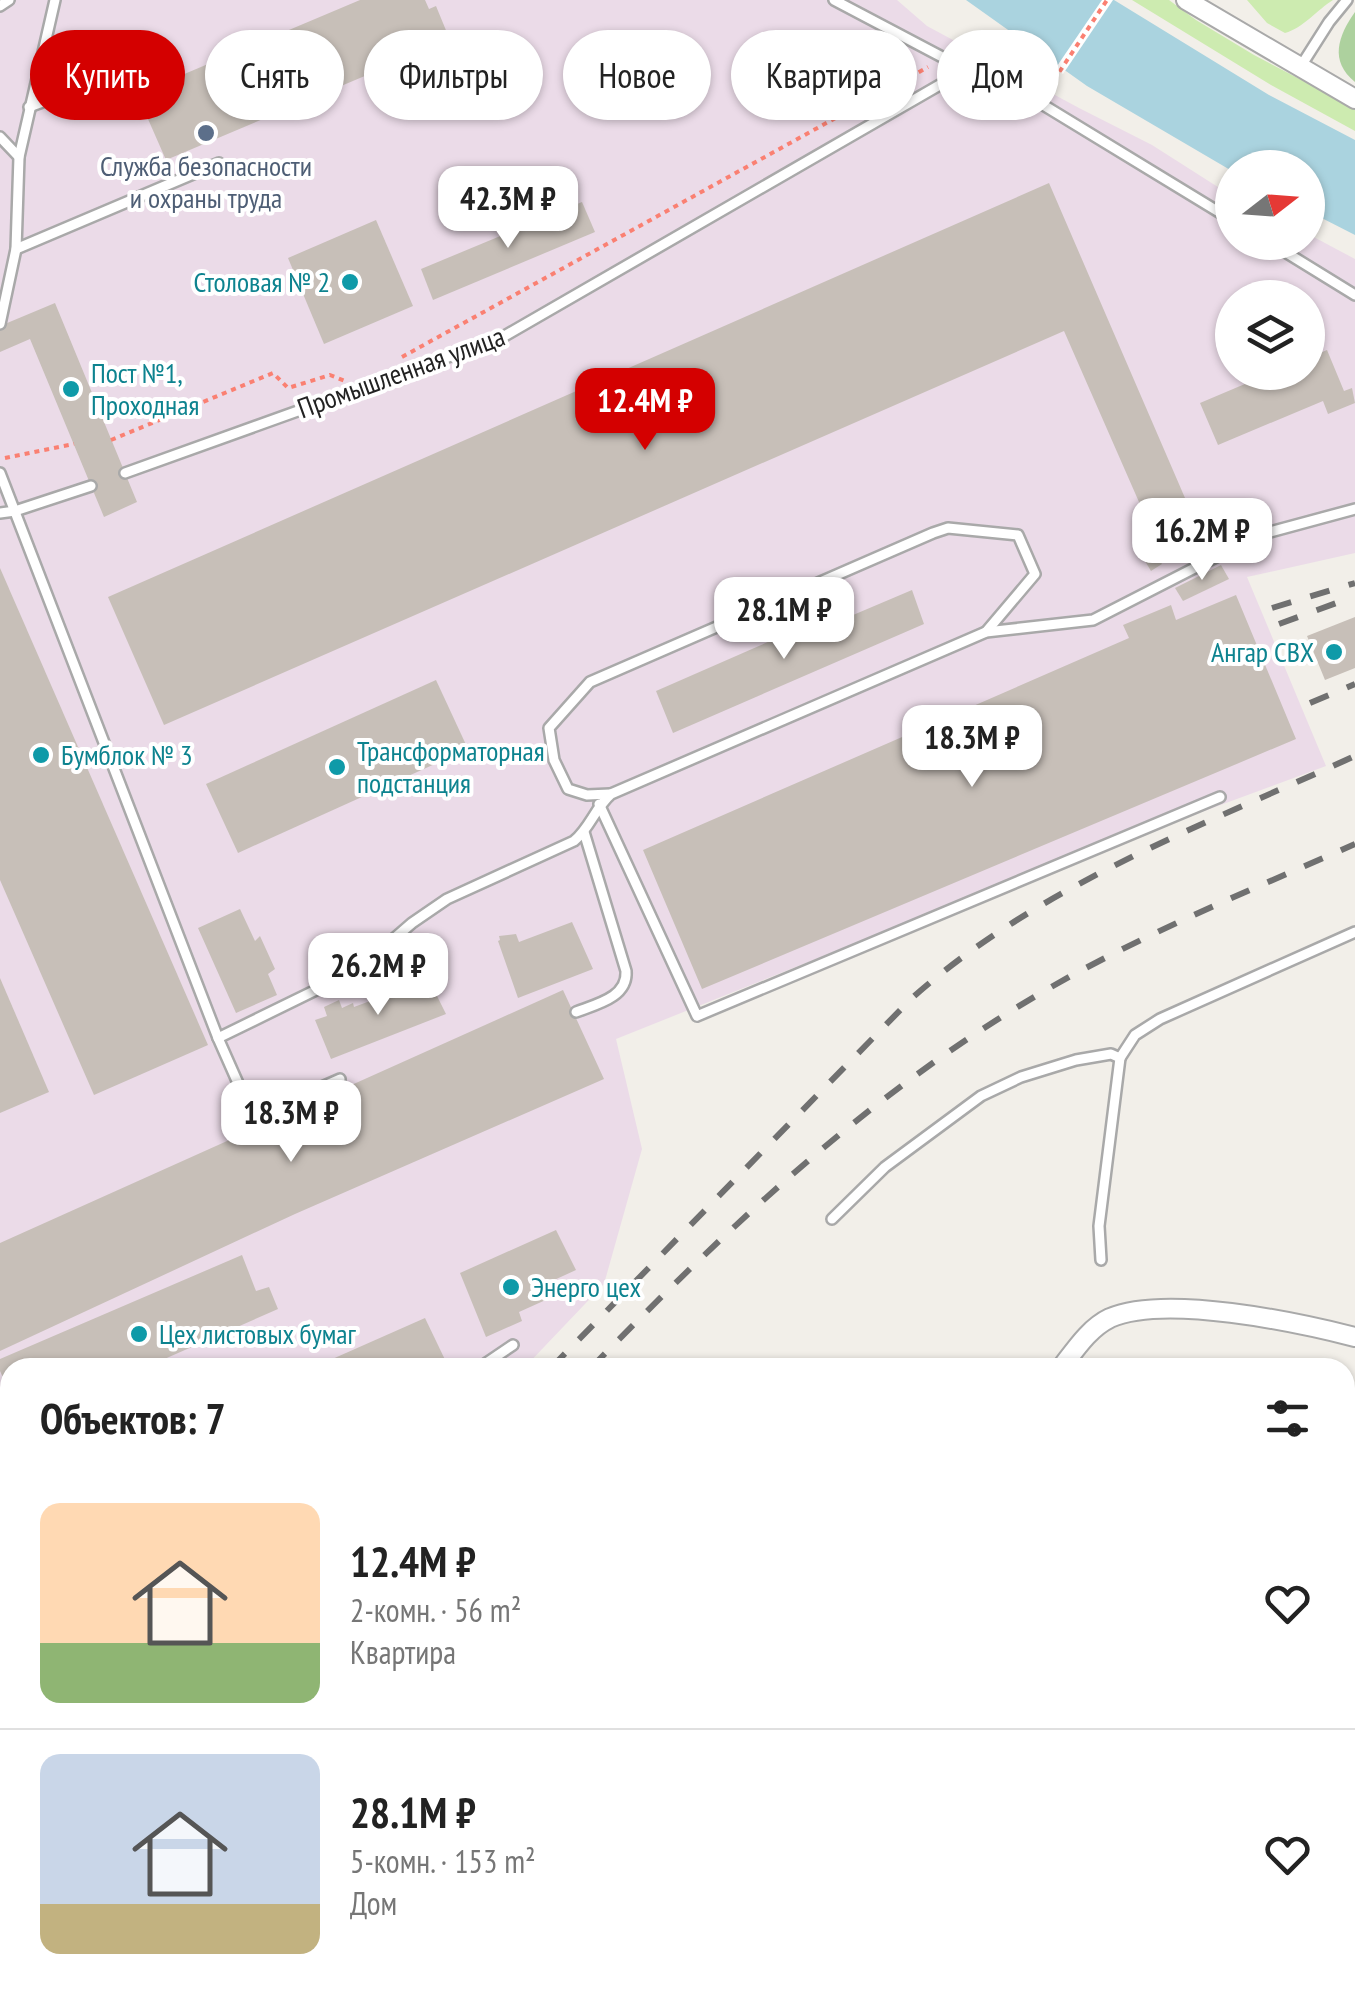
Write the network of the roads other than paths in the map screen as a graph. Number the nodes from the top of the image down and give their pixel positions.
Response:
1 (9, 0) edge
2 (55, 0) edge
3 (834, 0) edge
4 (1186, 0) edge
5 (1347, 0) edge
6 (0, 6) edge
7 (48, 30) edge
8 (937, 54) edge
9 (1300, 68) junction
10 (937, 86) edge
11 (1355, 99) edge
12 (30, 107) edge
13 (1059, 115) edge
14 (0, 137) edge
15 (19, 157) junction
16 (219, 163) dead end
17 (1215, 210) edge
18 (16, 249) junction
19 (1298, 260) edge
20 (1355, 295) edge
21 (0, 324) edge
22 (125, 473) dead end
23 (0, 474) edge
24 (91, 486) dead end
25 (1355, 509) edge
26 (15, 510) junction
27 (0, 513) edge
28 (986, 632) junction
29 (611, 794) junction
30 (1220, 797) dead end
31 (600, 804) junction
32 (584, 832) junction
33 (1355, 932) edge
34 (576, 1012) dead end
35 (218, 1038) junction
36 (1120, 1058) junction
37 (340, 1079) dead end
38 (832, 1219) dead end
39 (1101, 1260) dead end
40 (1355, 1336) edge
41 (513, 1345) dead end
42 (494, 1358) edge
43 (1069, 1358) edge

1 - 6 lane
2 - 7 lane
3 - 8 lane
4 - 9 street
5 - 9 lane
9 - 11 street
10 - 22 lane, Промышленная улица
12 - 15 lane
13 - 17 lane
14 - 15 lane
15 - 18 lane
16 - 18 lane
18 - 21 lane
19 - 20 lane
23 - 26 lane
24 - 26 lane
25 - 28 lane
26 - 27 lane
26 - 35 lane
28 - 29 lane
28 - 29 lane
29 - 31 lane
30 - 31 lane
31 - 32 lane
32 - 34 lane
32 - 35 lane
33 - 36 lane
35 - 37 lane
36 - 38 lane
36 - 39 lane
40 - 43 street
41 - 42 lane

